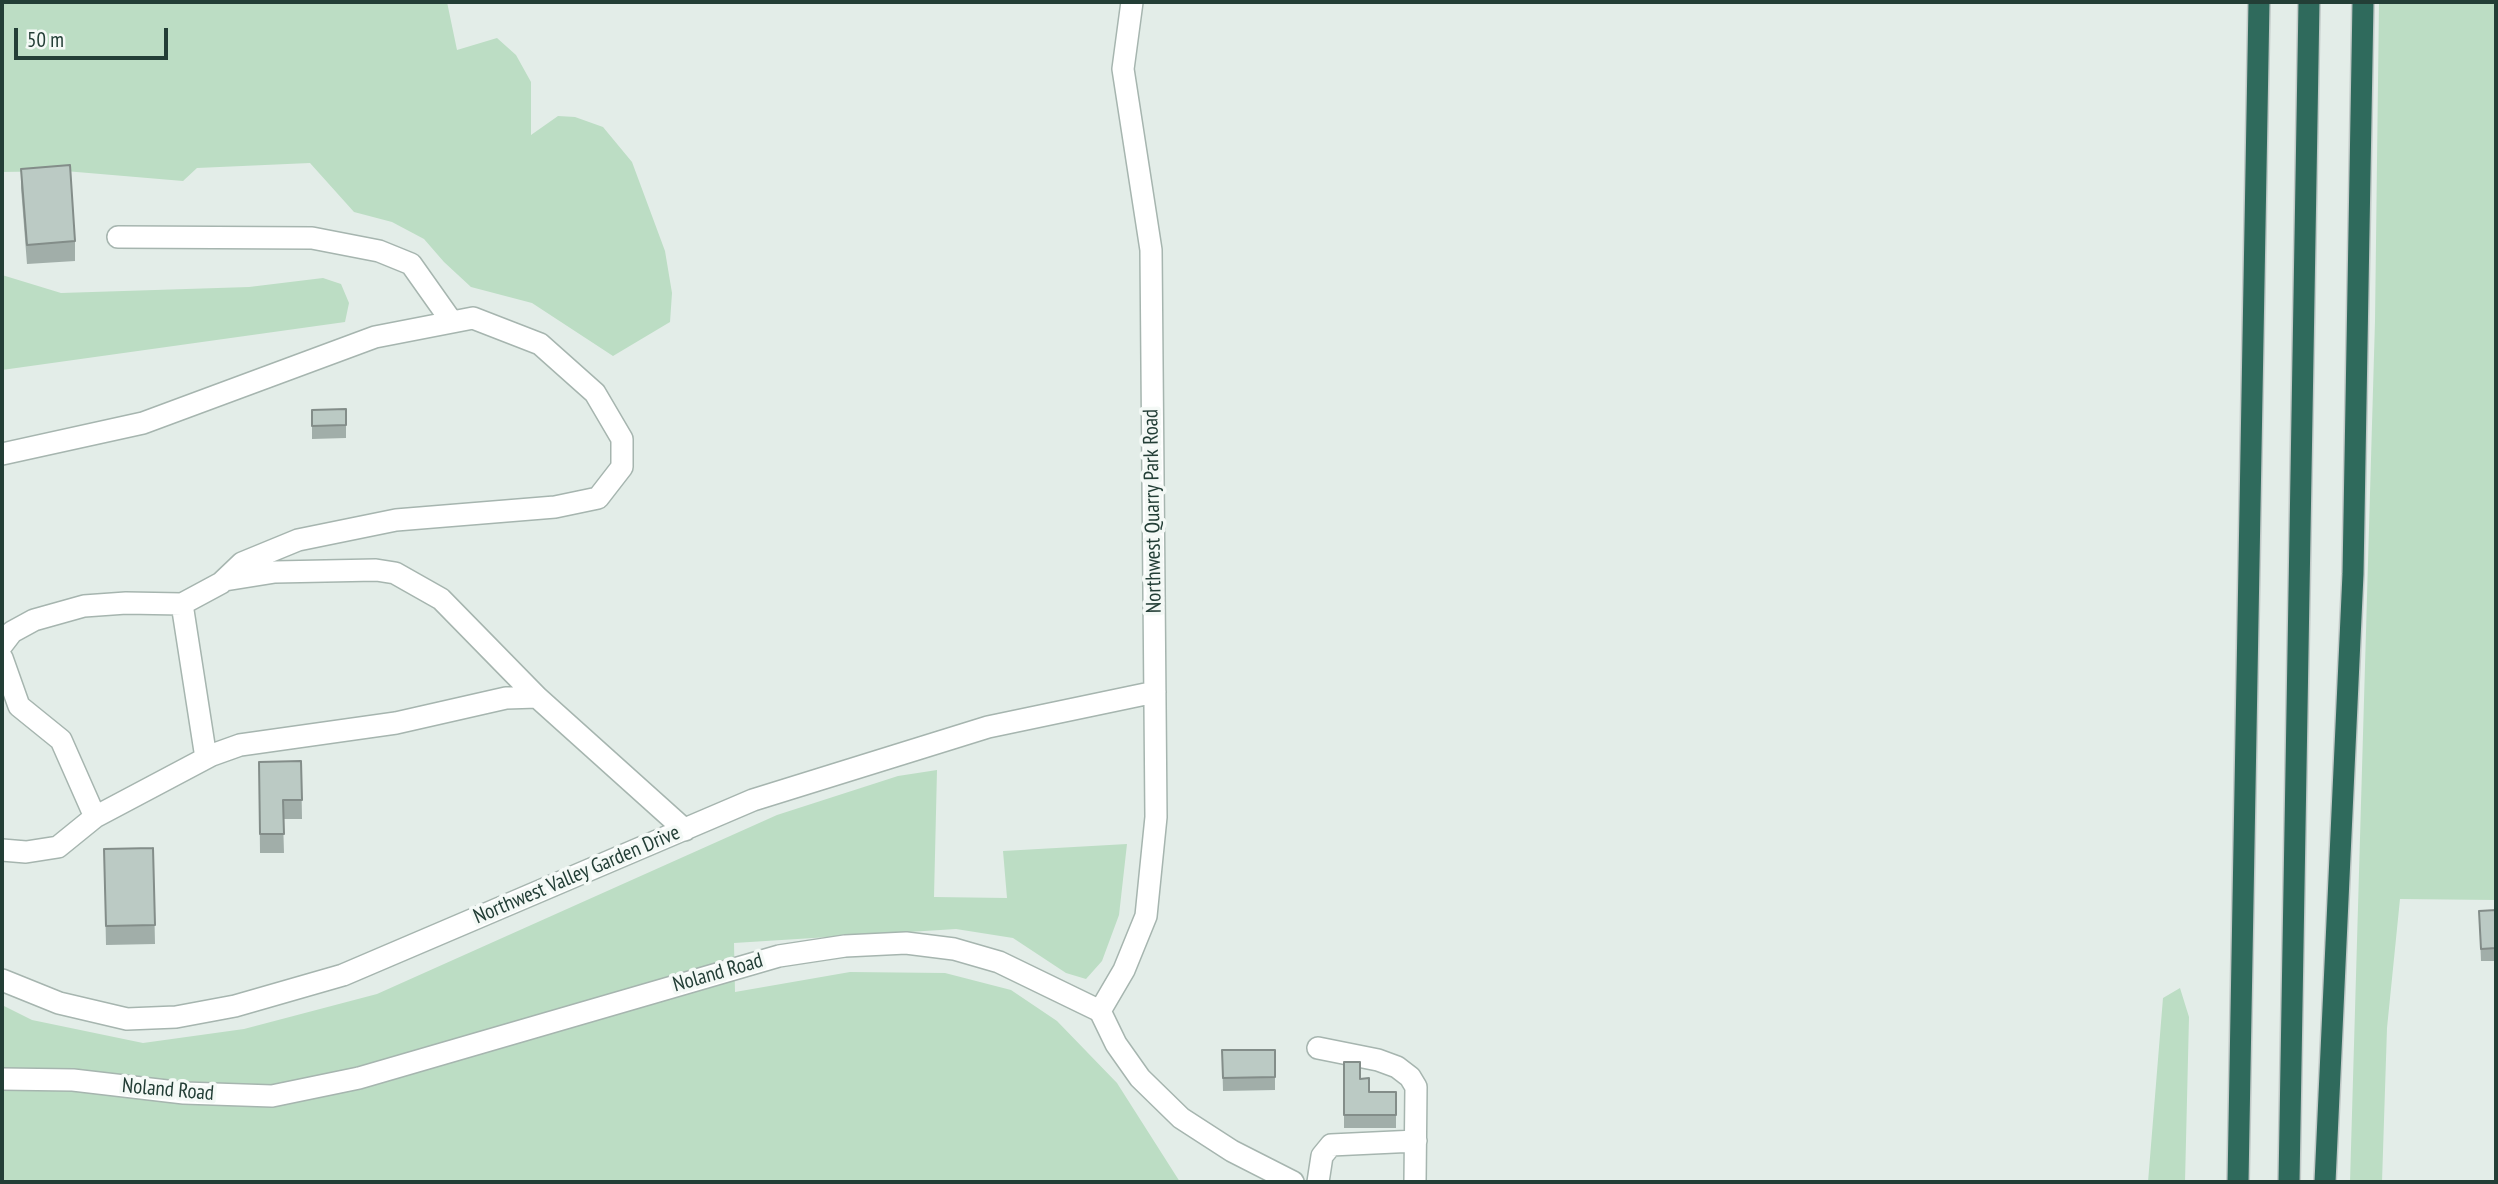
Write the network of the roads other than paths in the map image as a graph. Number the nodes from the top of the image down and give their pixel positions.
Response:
1 (1132, 2) edge
2 (2247, 2) edge
3 (2259, 2) edge
4 (2309, 2) edge
5 (2363, 2) edge
6 (2256, 166) junction
7 (118, 237) dead end
8 (452, 322) junction
9 (2, 454) edge
10 (225, 580) junction
11 (183, 604) junction
12 (2, 645) edge
13 (2, 658) edge
14 (1155, 692) junction
15 (537, 697) junction
16 (206, 758) junction
17 (94, 817) junction
18 (685, 830) junction
19 (2, 850) edge
20 (2, 980) edge
21 (1101, 1012) junction
22 (1318, 1048) dead end
23 (2, 1079) edge
24 (1416, 1141) junction
25 (1293, 1182) edge
26 (1318, 1182) edge
27 (1415, 1182) edge
28 (2238, 1182) edge
29 (2289, 1182) edge
30 (2325, 1182) edge

1 - 14 street, Northwest Quarry Park Road
2 - 6 highway
3 - 6 highway
4 - 29 highway
5 - 30 highway
6 - 28 highway
7 - 8 street
8 - 9 street
8 - 10 street
10 - 11 street
10 - 15 street
11 - 12 street
11 - 16 street
13 - 17 street
14 - 18 street, Northwest Valley Garden Drive
14 - 21 street, Northwest Quarry Park Road
15 - 16 street
15 - 18 street
16 - 17 street
17 - 19 street
18 - 20 street, Northwest Valley Garden Drive
21 - 23 street, Noland Road
21 - 25 street
22 - 24 street
24 - 26 street
24 - 27 street

